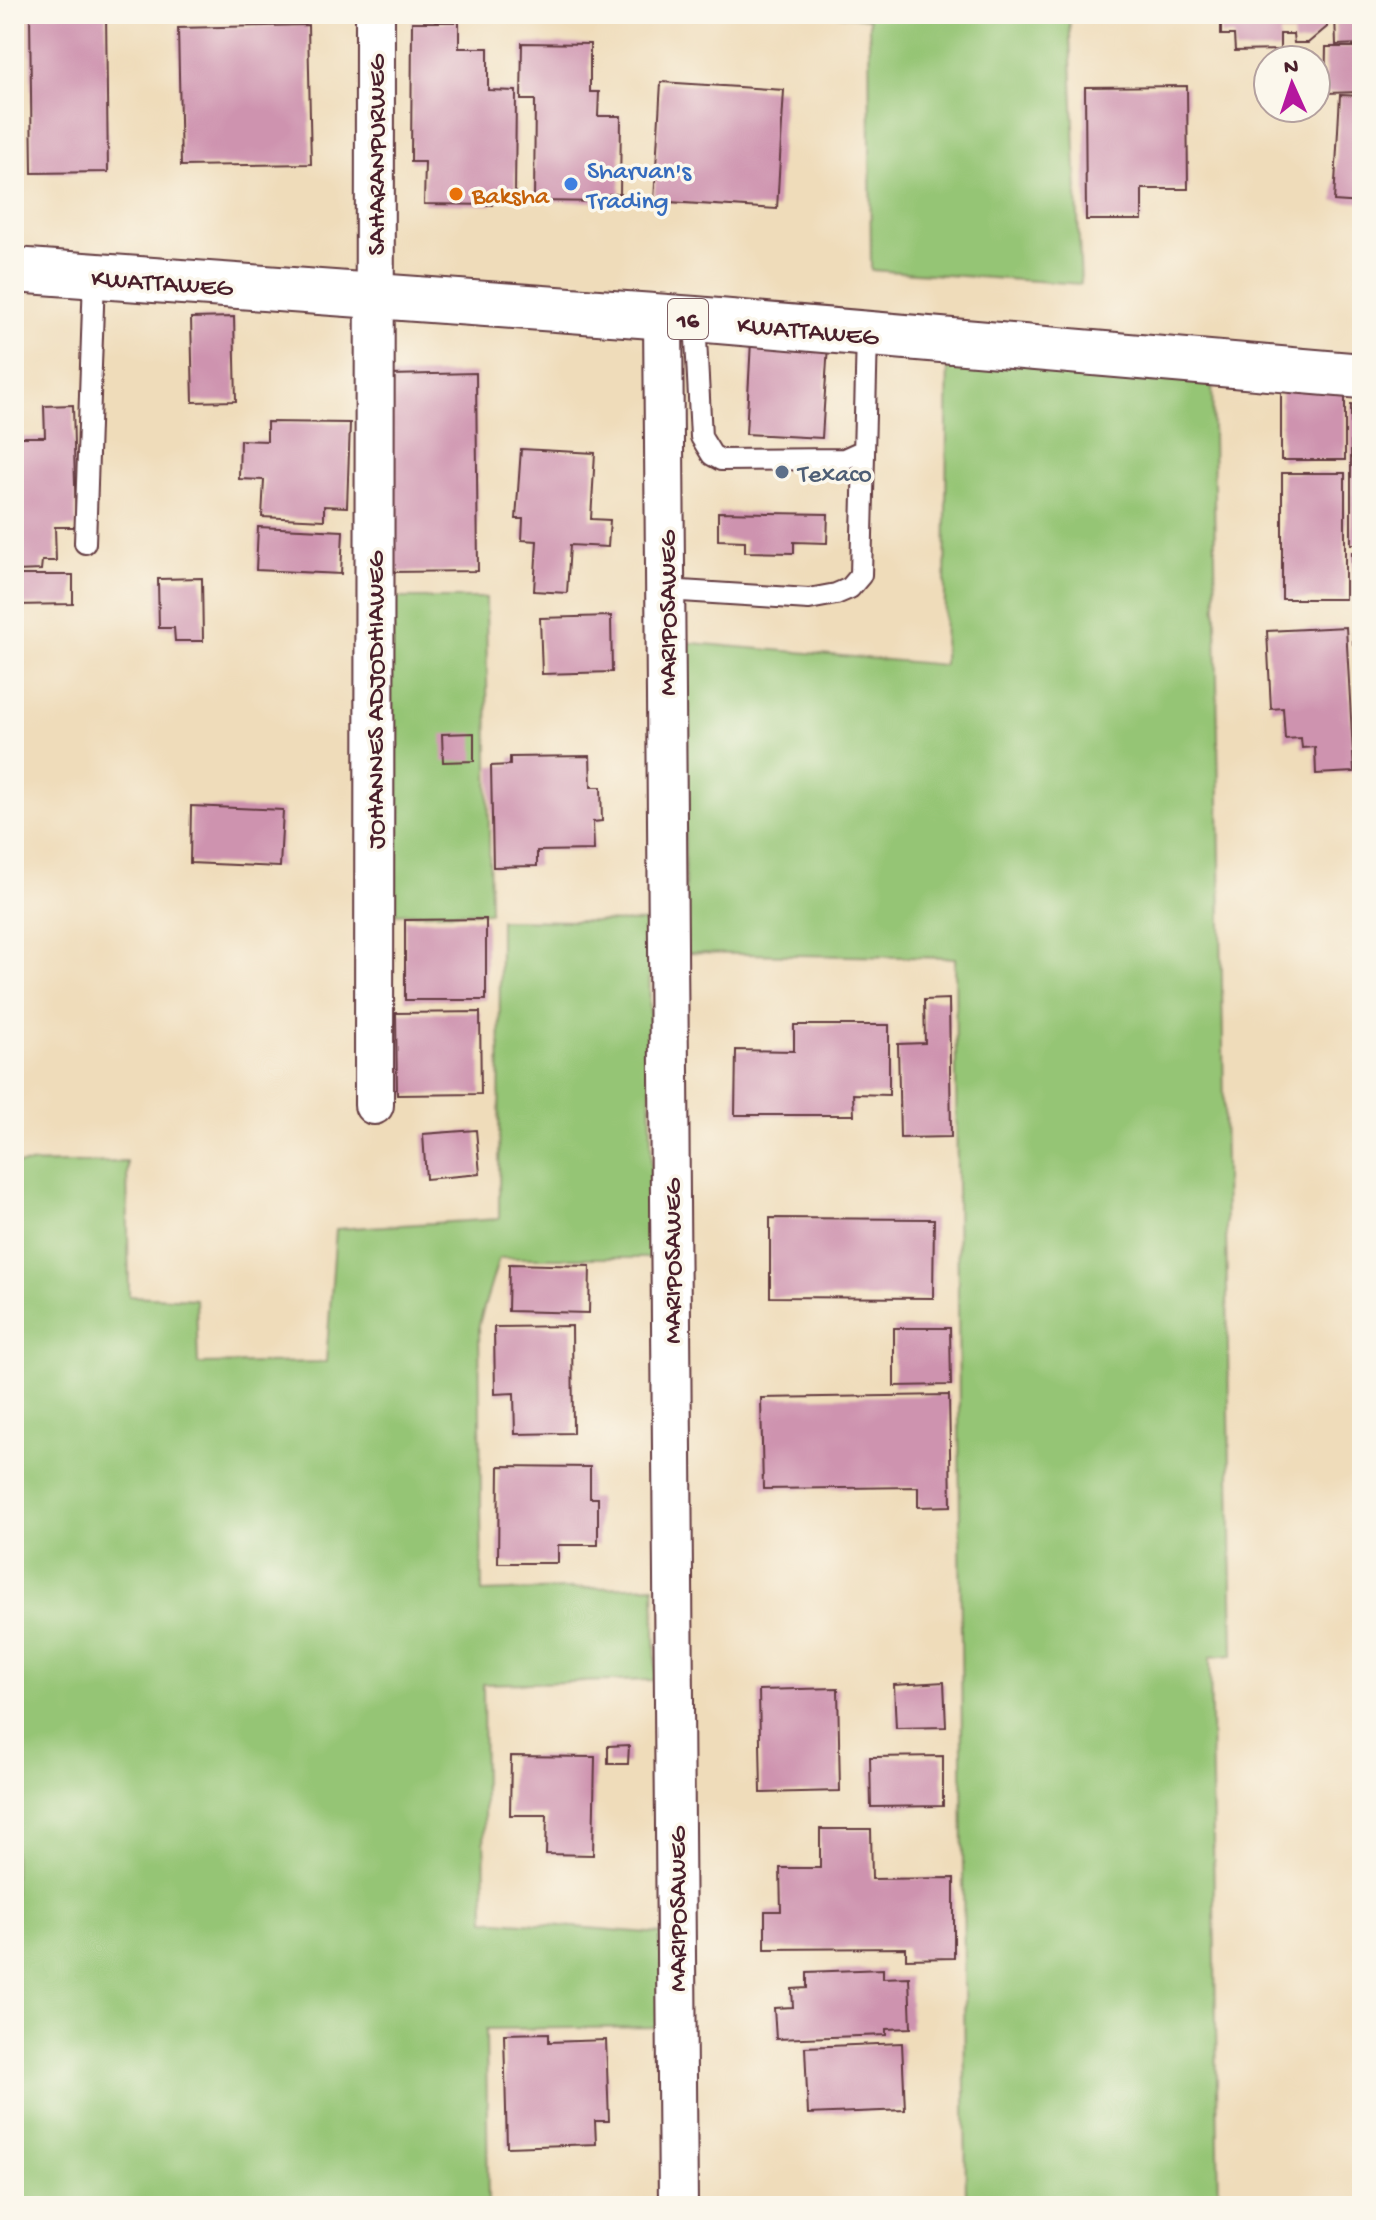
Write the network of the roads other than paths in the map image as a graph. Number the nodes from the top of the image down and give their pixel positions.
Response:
1 (375, 14) edge
2 (14, 270) edge
3 (94, 277) junction
4 (374, 296) junction
5 (679, 318) junction
6 (867, 334) junction
7 (1362, 376) edge
8 (864, 450) junction
9 (85, 543) dead end
10 (665, 590) junction
11 (374, 1105) dead end
12 (678, 2206) edge

1 - 4 street, SAHARANPURWEG
2 - 3 main road, KWATTAWEG / 16
3 - 4 main road, KWATTAWEG / 16
3 - 9 lane
4 - 5 main road, KWATTAWEG / 16
4 - 11 street, JOHANNES ADJODHIAWEG
5 - 6 main road, KWATTAWEG / 16
5 - 8 lane
5 - 10 street, MARIPOSAWEG
6 - 7 main road, KWATTAWEG / 16
6 - 8 lane
8 - 10 lane
10 - 12 street, MARIPOSAWEG

